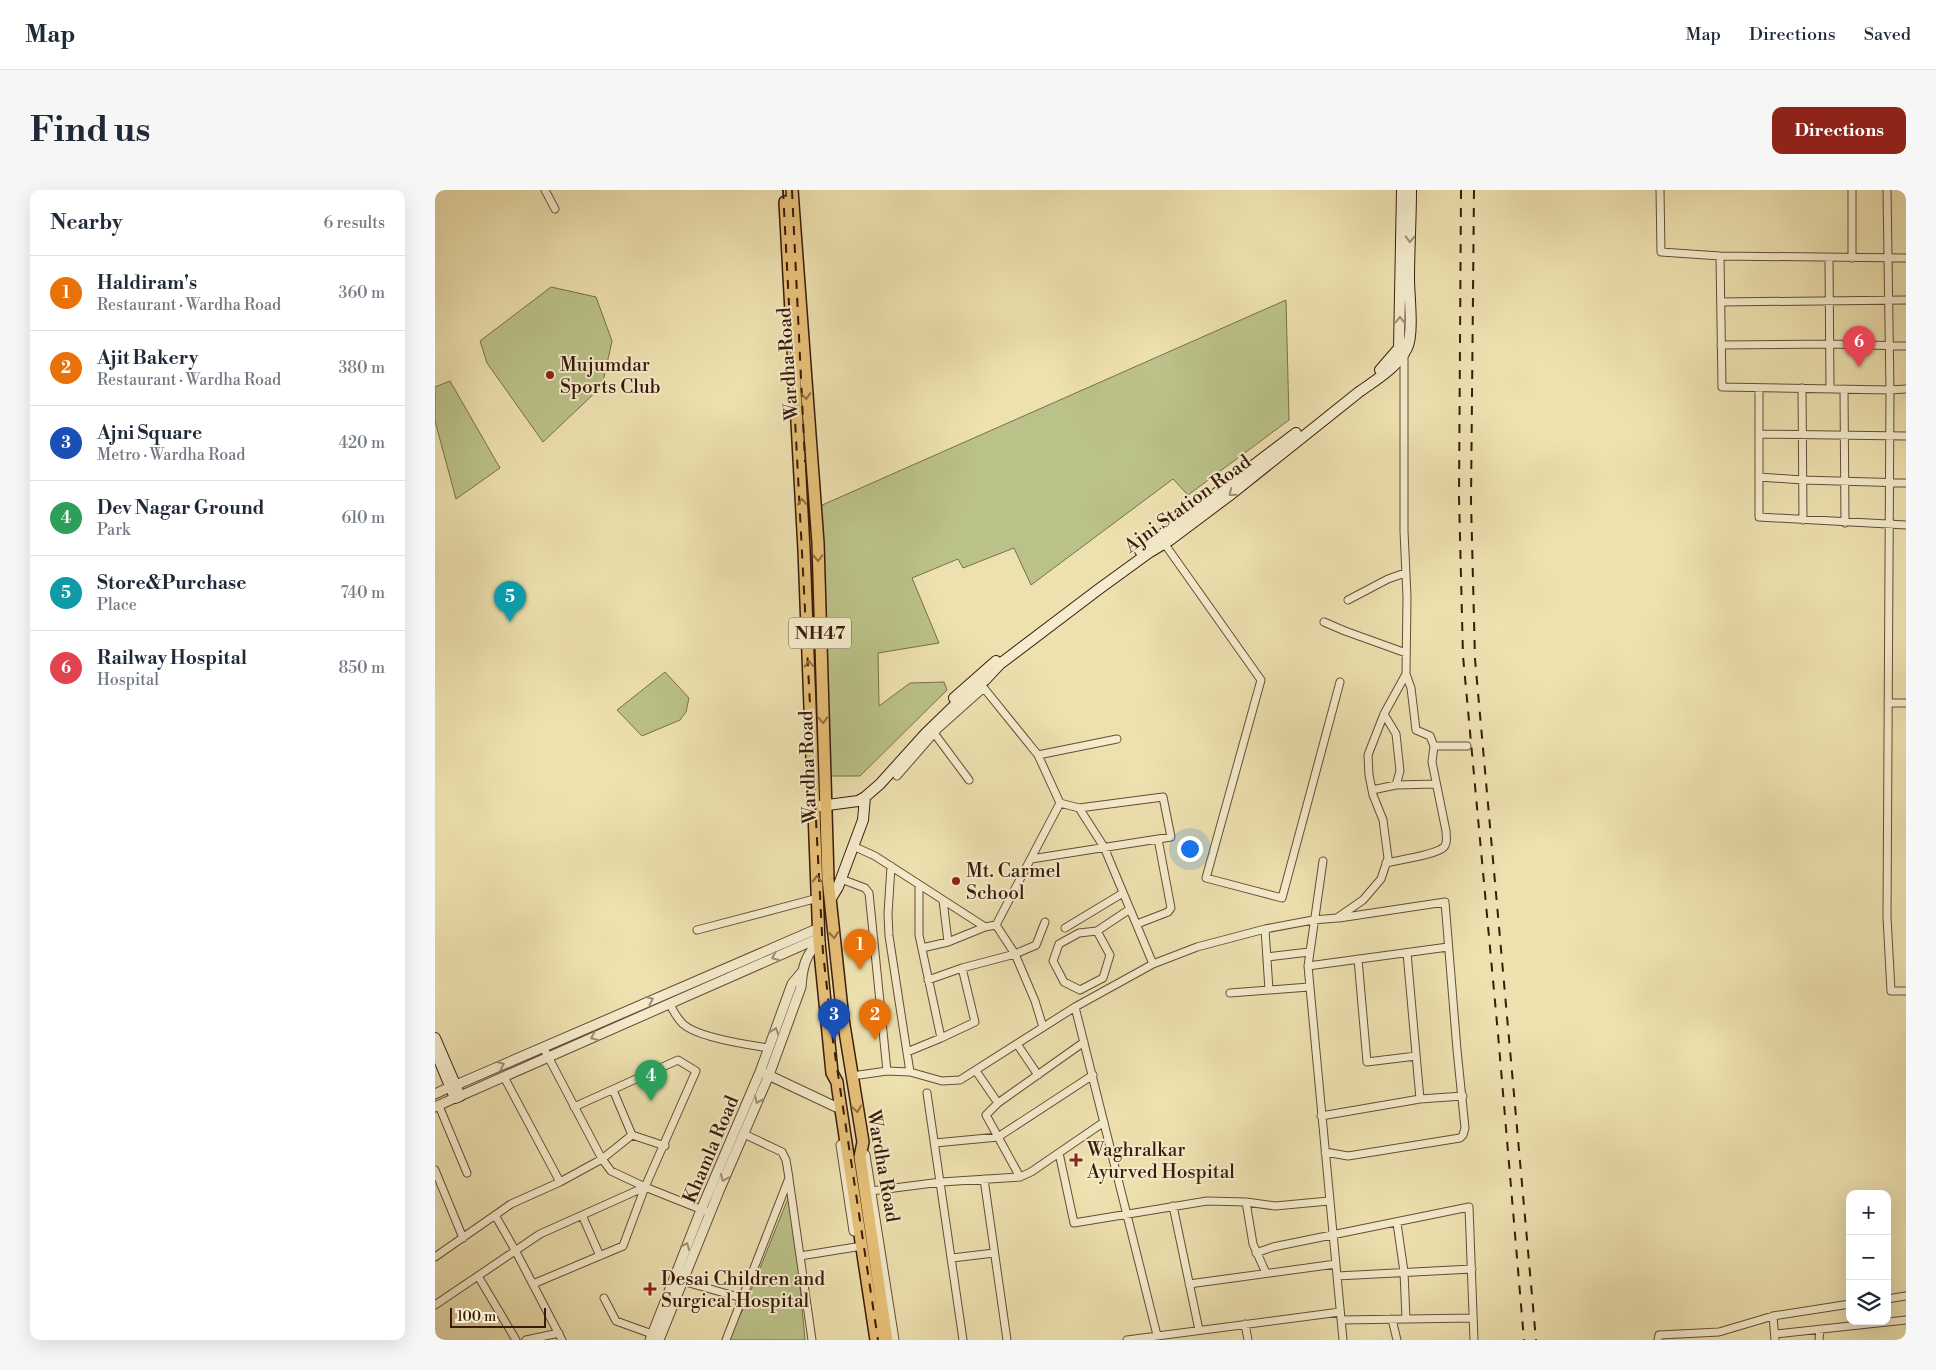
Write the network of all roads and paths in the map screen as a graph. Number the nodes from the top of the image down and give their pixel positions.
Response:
1 (545, 190) edge
2 (784, 190) edge
3 (792, 190) edge
4 (1402, 190) edge
5 (1411, 190) edge
6 (1660, 190) edge
7 (1852, 190) edge
8 (1887, 190) edge
9 (555, 209) dead end
10 (1720, 256) junction
11 (1829, 258) junction
12 (1852, 258) junction
13 (1889, 258) junction
14 (1906, 258) edge
15 (1830, 300) junction
16 (1889, 300) junction
17 (1906, 300) edge
18 (1721, 302) junction
19 (1830, 344) junction
20 (1721, 345) junction
21 (1889, 346) junction
22 (1906, 346) edge
23 (1401, 351) junction
24 (1759, 388) junction
25 (1802, 388) junction
26 (1830, 389) junction
27 (1844, 389) junction
28 (1890, 390) junction
29 (1906, 390) edge
30 (1759, 434) junction
31 (1803, 435) junction
32 (1843, 435) junction
33 (1890, 436) junction
34 (1906, 436) edge
35 (1759, 476) junction
36 (1803, 480) junction
37 (1845, 481) junction
38 (1889, 482) junction
39 (1906, 482) edge
40 (1803, 520) junction
41 (1845, 523) junction
42 (1906, 525) edge
43 (1889, 526) junction
44 (1160, 543) junction
45 (1405, 573) junction
46 (1348, 600) dead end
47 (1324, 622) dead end
48 (1406, 653) junction
49 (1406, 674) junction
50 (1340, 682) dead end
51 (980, 683) junction
52 (1906, 702) edge
53 (1888, 703) junction
54 (1384, 714) junction
55 (934, 734) junction
56 (1117, 739) dead end
57 (1434, 746) junction
58 (1467, 746) dead end
59 (1037, 755) junction
60 (897, 776) dead end
61 (969, 780) dead end
62 (1435, 784) junction
63 (1396, 785) junction
64 (1372, 790) junction
65 (870, 792) junction
66 (820, 803) junction
67 (1060, 803) junction
68 (1079, 808) junction
69 (1158, 839) junction
70 (853, 846) junction
71 (1104, 847) junction
72 (1031, 859) junction
73 (1323, 861) dead end
74 (1386, 863) junction
75 (891, 866) junction
76 (841, 879) junction
77 (919, 885) junction
78 (1123, 893) junction
79 (818, 898) junction
80 (830, 900) junction
81 (943, 900) junction
82 (1130, 909) junction
83 (1337, 918) junction
84 (1313, 920) junction
85 (1045, 922) dead end
86 (1137, 924) junction
87 (996, 925) junction
88 (985, 927) junction
89 (1065, 928) dead end
90 (1265, 929) junction
91 (697, 930) dead end
92 (1097, 931) junction
93 (819, 936) junction
94 (797, 937) junction
95 (948, 942) junction
96 (800, 946) junction
97 (1448, 947) junction
98 (922, 948) junction
99 (1309, 952) junction
100 (1407, 952) junction
101 (1015, 954) junction
102 (1267, 957) junction
103 (1358, 959) junction
104 (1153, 964) junction
105 (1308, 966) junction
106 (962, 968) junction
107 (802, 972) junction
108 (928, 980) junction
109 (1088, 986) junction
110 (1309, 987) junction
111 (1269, 990) junction
112 (1906, 991) edge
113 (1231, 993) dead end
114 (1094, 996) junction
115 (670, 1004) junction
116 (1075, 1006) junction
117 (1043, 1027) junction
118 (435, 1038) edge
119 (941, 1038) junction
120 (1084, 1042) junction
121 (1017, 1044) junction
122 (543, 1047) junction
123 (769, 1048) junction
124 (435, 1050) edge
125 (907, 1052) junction
126 (1416, 1056) junction
127 (548, 1057) junction
128 (887, 1071) junction
129 (976, 1071) junction
130 (910, 1072) junction
131 (832, 1073) junction
132 (764, 1074) junction
133 (1038, 1075) junction
134 (1093, 1075) junction
135 (852, 1076) junction
136 (504, 1077) junction
137 (453, 1086) junction
138 (613, 1090) junction
139 (927, 1093) dead end
140 (435, 1094) edge
141 (1463, 1096) junction
142 (458, 1097) junction
143 (1420, 1099) junction
144 (998, 1103) junction
145 (437, 1106) edge
146 (574, 1107) junction
147 (836, 1107) junction
148 (1321, 1116) junction
149 (1104, 1122) junction
150 (743, 1134) junction
151 (632, 1135) junction
152 (998, 1137) junction
153 (863, 1142) junction
154 (935, 1144) junction
155 (665, 1146) junction
156 (1325, 1152) junction
157 (1059, 1153) junction
158 (602, 1159) junction
159 (435, 1170) edge
160 (467, 1173) dead end
161 (1020, 1177) junction
162 (789, 1178) junction
163 (984, 1179) junction
164 (560, 1182) junction
165 (941, 1182) junction
166 (645, 1187) junction
167 (871, 1191) junction
168 (1329, 1200) junction
169 (1246, 1202) junction
170 (1173, 1206) junction
171 (701, 1210) junction
172 (710, 1213) junction
173 (495, 1215) junction
174 (582, 1215) junction
175 (1127, 1215) junction
176 (1397, 1222) junction
177 (1333, 1236) junction
178 (463, 1238) junction
179 (857, 1247) junction
180 (515, 1250) junction
181 (994, 1253) junction
182 (1256, 1253) junction
183 (600, 1256) junction
184 (800, 1256) junction
185 (435, 1257) edge
186 (952, 1258) junction
187 (1336, 1264) junction
188 (1472, 1269) junction
189 (1404, 1272) junction
190 (1266, 1273) junction
191 (478, 1276) junction
192 (1337, 1276) junction
193 (682, 1281) junction
194 (533, 1284) junction
195 (1189, 1284) junction
196 (1906, 1296) edge
197 (604, 1298) dead end
198 (742, 1298) junction
199 (1891, 1298) edge
200 (435, 1304) edge
201 (1846, 1305) edge
202 (1340, 1312) junction
203 (1773, 1316) junction
204 (1473, 1318) junction
205 (1392, 1319) junction
206 (1407, 1319) junction
207 (1341, 1320) junction
208 (1906, 1320) edge
209 (1245, 1324) junction
210 (1820, 1329) junction
211 (1199, 1330) junction
212 (1157, 1335) junction
213 (560, 1336) edge
214 (1775, 1337) edge
215 (654, 1338) edge
216 (516, 1340) edge
217 (526, 1340) edge
218 (726, 1340) edge
219 (812, 1340) edge
220 (871, 1340) edge
221 (876, 1340) edge
222 (887, 1340) edge
223 (894, 1340) edge
224 (963, 1340) edge
225 (1007, 1340) edge
226 (1127, 1340) edge
227 (1248, 1340) edge
228 (1343, 1340) edge
229 (1397, 1340) edge
230 (1474, 1340) edge
231 (1658, 1340) edge
232 (1819, 1340) edge

1 - 9 street
66 -> 2 highway, Wardha Road / NH47
3 -> 66 highway, Wardha Road / NH47
23 -> 4 main road
5 -> 23 main road
6 - 10 street
7 - 12 street
8 - 13 street
10 - 11 street
10 - 18 street
11 - 12 street
11 - 15 street
12 - 13 street
13 - 14 street
13 - 16 street
15 - 16 street
15 - 18 street
15 - 19 street
16 - 17 street
16 - 21 street
18 - 20 street
19 - 20 street
19 - 21 street
19 - 26 street
20 - 24 street
21 - 22 street
21 - 28 street
23 - 44 main road, Ajni Station Road
23 - 45 street
24 - 25 street
24 - 30 street
25 - 26 street
25 - 31 street
26 - 27 street
27 - 28 street
27 - 32 street
28 - 29 street
28 - 33 street
30 - 31 street
30 - 35 street
31 - 32 street
31 - 36 street
32 - 33 street
32 - 37 street
33 - 34 street
33 - 38 street
35 - 36 street
35 - 40 street
36 - 37 street
36 - 40 street
37 - 38 street
37 - 41 street
38 - 39 street
38 - 43 street
40 - 41 street
41 - 43 street
42 - 43 street
43 - 53 street
44 - 50 street
44 - 51 main road, Ajni Station Road
45 - 46 street
45 - 48 street
47 - 48 street
48 - 49 street
49 - 54 street
49 - 57 street
51 - 55 street
51 - 59 street
51 - 65 main road, Ajni Station Road
52 - 53 street
53 - 112 street
54 - 63 street
54 - 64 street
55 - 60 street
55 - 61 street
56 - 59 street
57 - 58 street
57 - 62 street
59 - 67 street
62 - 63 street
62 - 74 street
63 - 64 street
64 - 74 street
65 - 66 main road
65 - 70 main road
79 -> 66 highway, Wardha Road / NH47
66 - 80 highway, Wardha Road / NH47
67 - 68 street
67 - 72 street
68 - 69 street
68 - 71 street
69 - 71 street
69 - 86 street
70 - 75 street
70 - 76 main road
71 - 72 street
71 - 78 street
72 - 87 street
73 - 84 street
74 - 83 street
75 - 77 street
75 - 125 street
76 - 80 main road
76 - 128 street
77 - 81 street
77 - 98 street
78 - 82 street
78 - 89 street
79 - 91 street
79 - 93 highway, Wardha Road / NH47
80 -> 135 highway, Wardha Road / NH47
81 - 88 street
81 - 95 street
82 - 86 street
82 - 92 street
83 - 84 street
83 - 97 street
84 - 90 street
84 - 99 street
85 - 101 street
86 - 104 street
87 - 88 street
87 - 101 street
88 - 95 street
90 - 102 street
90 - 104 street
92 - 109 street
92 - 109 street
93 - 94 street
93 - 96 street
93 - 107 street, Khamla Road
93 - 131 highway, Wardha Road / NH47
94 - 96 street
122 -> 94 street
95 - 98 street
96 -> 115 street
97 - 100 street
97 - 141 street
98 - 108 street
99 - 102 street
99 - 105 street
100 - 103 street
100 - 126 street
101 - 106 street
101 - 117 street
102 - 111 street
103 - 105 street
103 - 126 street
104 - 114 street
105 - 110 street
106 - 108 street
106 - 119 street
123 -> 107 street, Khamla Road
107 - 132 street, Khamla Road
108 - 119 street
109 - 114 street
110 - 111 street
110 - 148 street
111 - 113 street
114 - 116 street
115 - 123 street
115 -> 127 street
116 - 117 street
116 - 120 street
117 - 121 street
118 - 137 main road
119 - 125 street
120 - 133 street
120 - 134 street
121 - 129 street
121 - 133 street
122 - 127 street
137 -> 122 street
123 - 132 street, Khamla Road
124 - 137 main road
125 - 130 street
126 - 143 street
127 - 136 street
127 - 146 street
128 - 130 street
128 - 135 street
129 - 130 street
129 - 144 street
131 - 147 street, Wardha Road / NH47
131 - 221 highway
132 - 147 street
132 -> 150 street, Khamla Road
132 - 171 street, Khamla Road
133 - 144 street
134 - 149 street
134 - 152 street
135 -> 153 highway, Wardha Road / NH47
136 - 142 street
136 - 164 street
137 - 140 street
137 - 142 main road
138 - 146 street
138 - 151 street
138 - 155 street
139 - 154 street
141 - 143 street
141 - 156 street
142 - 145 street
143 - 148 street
144 - 152 street
145 - 160 street
146 - 158 street
147 - 179 street, Wardha Road / NH47
148 - 156 street
149 - 157 street
149 - 175 street
150 - 162 street
150 -> 172 street, Khamla Road
151 - 155 street
151 - 158 street
152 - 154 street
152 - 161 street
153 - 167 street, Wardha Road / NH47
153 - 222 highway
154 - 165 street
155 - 166 street
156 - 168 street
157 - 161 street
157 - 175 street
158 - 164 street
158 - 166 street
159 - 178 street
161 - 163 street
162 - 184 street
162 - 198 street
163 - 165 street
163 - 181 street
164 - 173 street
165 - 167 street
165 - 186 street
166 - 171 street
166 - 174 street
166 - 183 street
167 - 223 street, Wardha Road / NH47
168 - 169 street
168 - 177 street
169 - 170 street
169 - 182 street
170 - 175 street
170 - 195 street
171 - 172 street
215 -> 171 street, Khamla Road
172 - 193 street, Khamla Road
173 - 178 street
173 - 180 street
174 - 180 street
174 - 183 street
175 - 212 street
176 - 177 street
176 - 188 street
176 - 189 street
177 - 182 street
177 - 187 street
178 - 185 street
179 - 184 street
179 - 220 street, Wardha Road / NH47
180 - 191 street
180 - 194 street
181 - 186 street
181 - 225 street
182 - 190 street
183 - 194 street
184 - 219 street
186 - 224 street
187 - 190 street
187 - 192 street
188 - 189 street
188 - 204 street
189 - 192 street
189 - 206 street
190 - 195 street
191 - 200 street
191 - 216 street
192 - 202 street
193 - 198 street
193 - 215 street, Khamla Road
194 - 213 street
195 - 211 street
196 - 199 street
197 - 215 street
198 - 218 street
201 - 203 street
202 - 207 street
202 - 209 street
203 - 214 street
203 - 231 street
204 - 206 street
204 - 230 street
205 - 206 street
205 - 207 street
205 - 229 street
207 - 228 street
208 - 210 street
209 - 211 street
209 - 227 street
210 - 214 street
210 - 232 street
211 - 212 street
212 - 226 street
213 - 217 street

